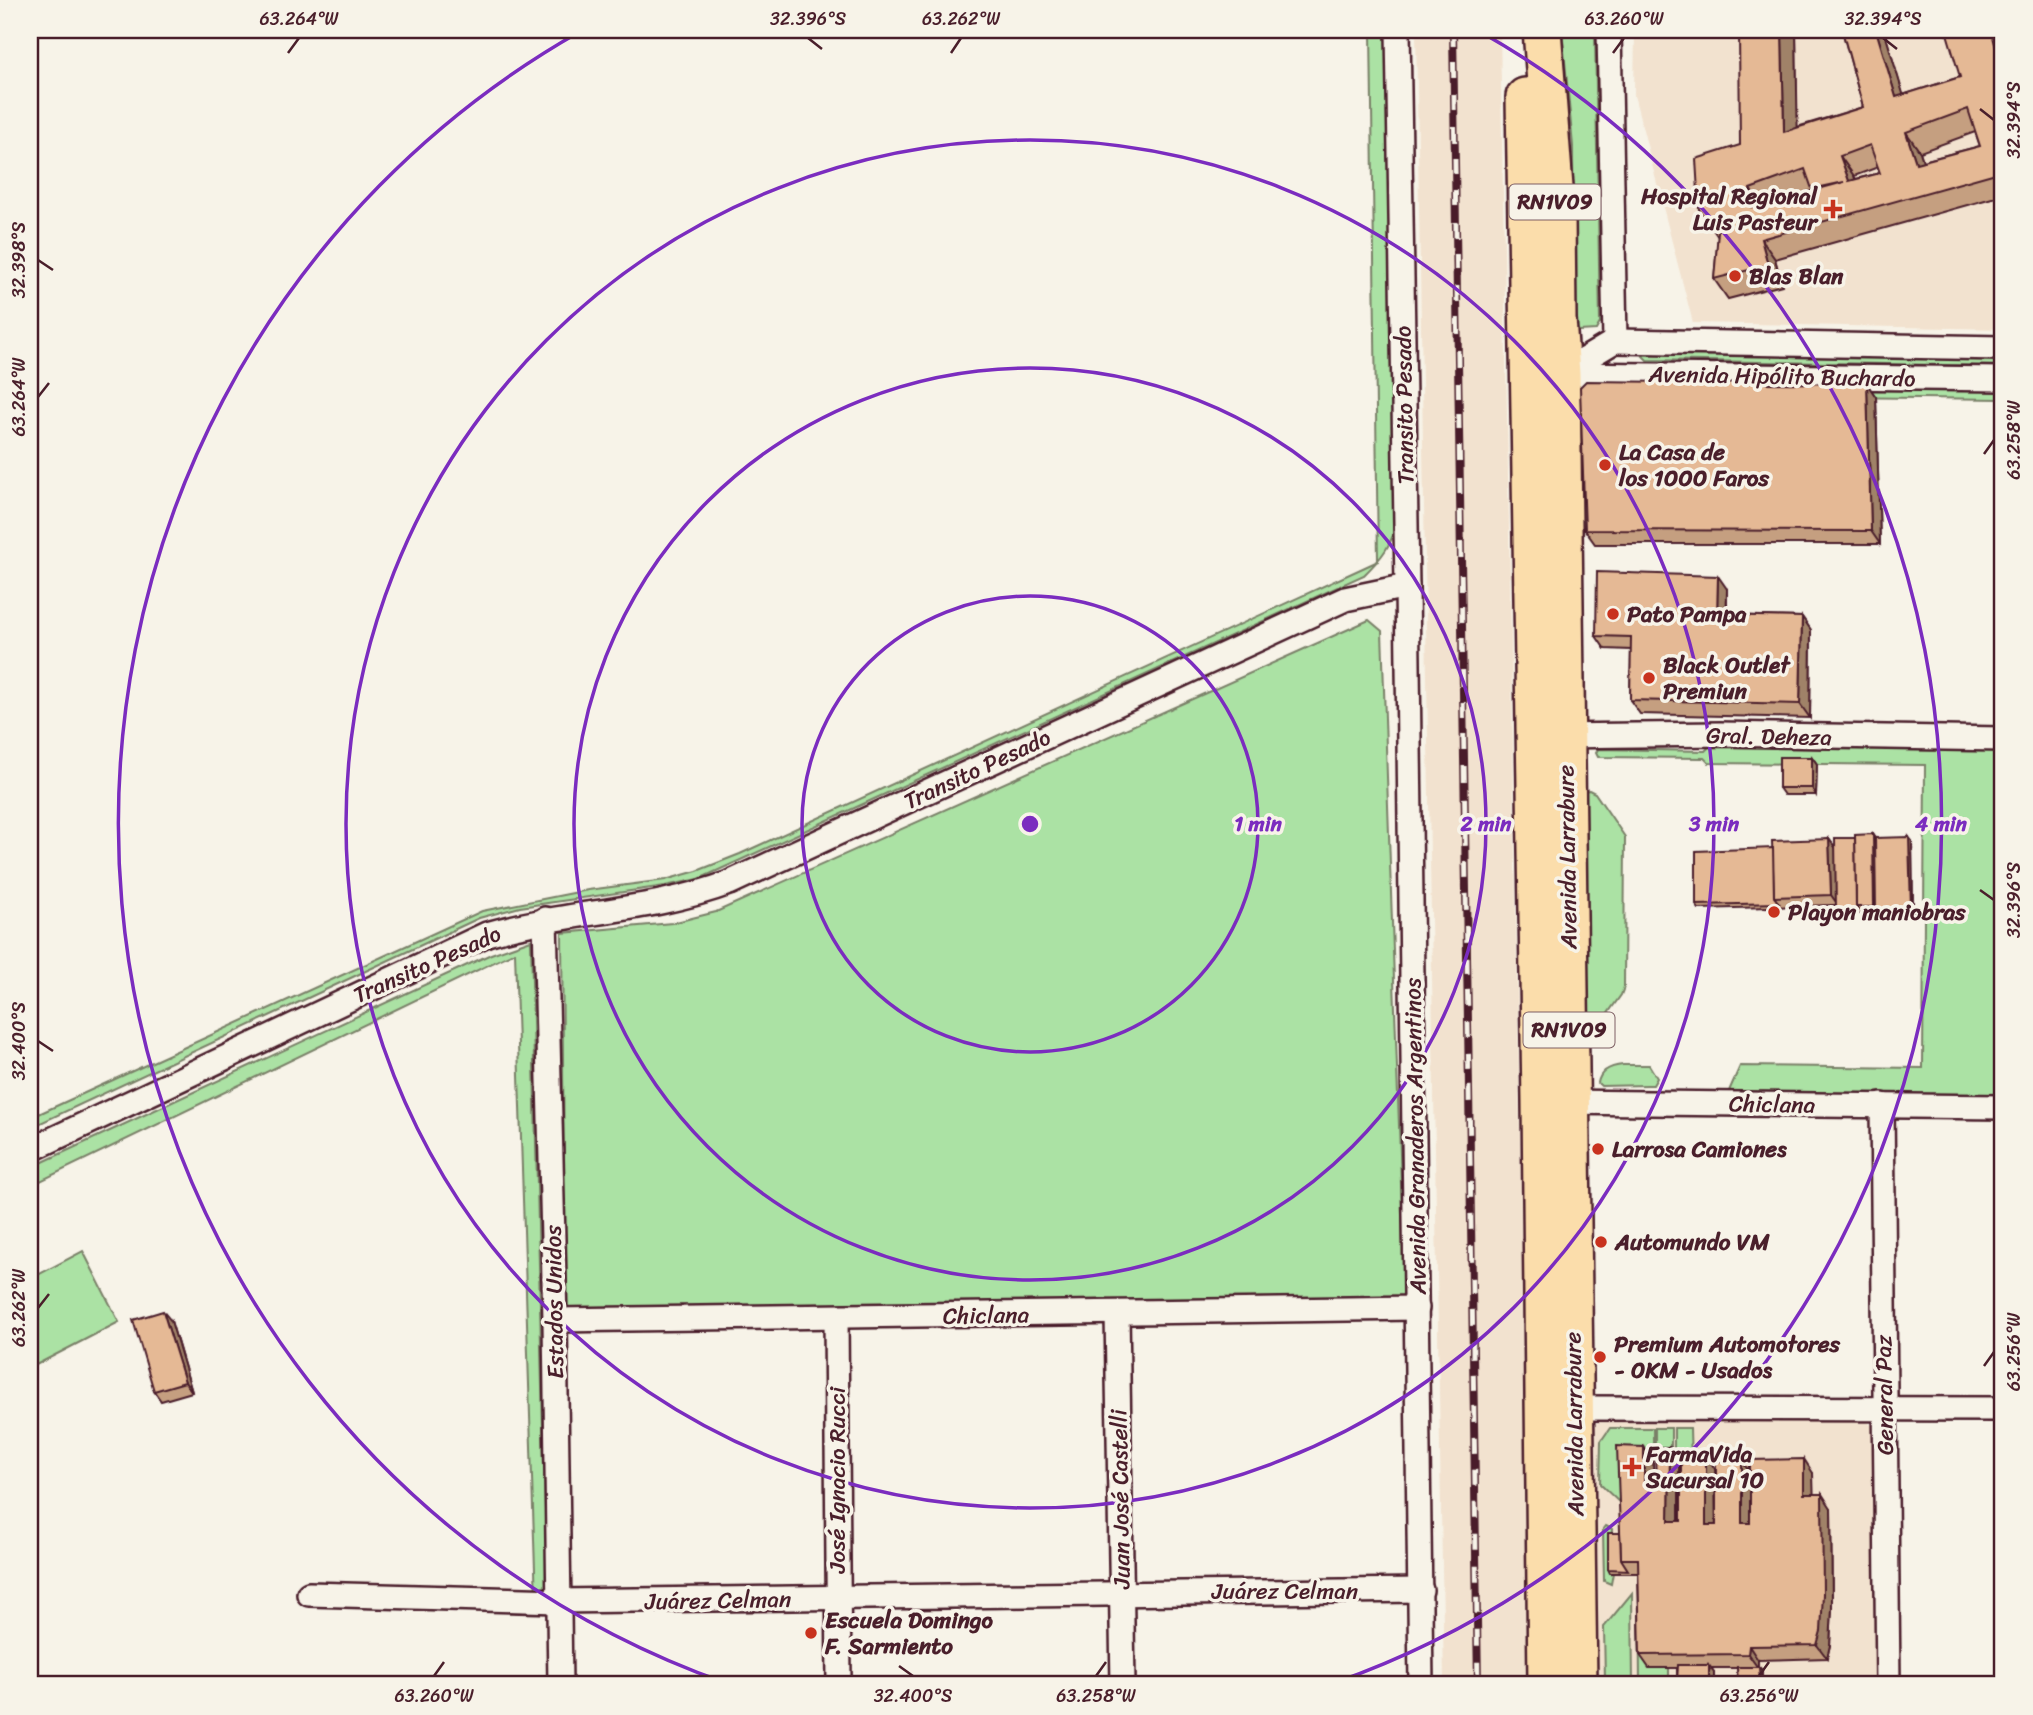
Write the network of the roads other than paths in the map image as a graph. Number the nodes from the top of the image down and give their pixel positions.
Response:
1 (1398, 30) edge
2 (1524, 30) edge
3 (1542, 30) edge
4 (1609, 30) edge
5 (1615, 341) junction
6 (2003, 348) edge
7 (1546, 379) junction
8 (2003, 379) edge
9 (1408, 586) junction
10 (1550, 736) junction
11 (2003, 739) edge
12 (545, 919) junction
13 (1556, 1102) junction
14 (1882, 1105) junction
15 (2003, 1107) edge
16 (30, 1150) edge
17 (1418, 1308) junction
18 (1116, 1313) junction
19 (836, 1317) junction
20 (555, 1320) junction
21 (1884, 1407) junction
22 (1574, 1408) junction
23 (2003, 1409) edge
24 (1421, 1590) junction
25 (1121, 1592) junction
26 (309, 1594) dead end
27 (837, 1598) junction
28 (558, 1601) junction
29 (560, 1685) edge
30 (839, 1685) edge
31 (1123, 1685) edge
32 (1421, 1685) edge
33 (1547, 1685) edge
34 (1578, 1685) edge
35 (1888, 1685) edge

1 - 9 street, Transito Pesado
2 - 7 main road, Avenida Larrabure / RN1V09
3 - 7 main road, Avenida Larrabure / RN1V09
4 - 5 street
5 - 6 street, Avenida Hipólito Buchardo
5 - 7 street
7 - 8 street, Avenida Hipólito Buchardo
7 - 10 main road, Avenida Larrabure / RN1V09
9 - 12 street, Transito Pesado
9 - 17 street, Avenida Granaderos Argentinos
10 - 11 street, Gral. Deheza
10 - 13 main road, Avenida Larrabure / RN1V09
12 - 16 street, Transito Pesado
12 - 20 street, Estados Unidos
13 - 14 street, Chiclana
13 - 22 main road, Avenida Larrabure / RN1V09
13 - 33 main road, Avenida Larrabure / RN1V09
14 - 15 street, Chiclana
14 - 21 street, General Paz
17 - 18 street, Chiclana
17 - 24 street, Avenida Granaderos Argentinos
18 - 19 street, Chiclana
18 - 25 street, Juan José Castelli
19 - 20 street, Chiclana
19 - 27 street, José Ignacio Rucci
20 - 28 street, Estados Unidos
21 - 22 street
21 - 23 street
21 - 35 street, General Paz
22 - 34 main road, Avenida Larrabure / RN1V09
24 - 25 street, Juárez Celman
24 - 32 street, Avenida Granaderos Argentinos
25 - 27 street, Juárez Celman
25 - 31 street, Juan José Castelli
26 - 28 street, Juárez Celman
27 - 28 street, Juárez Celman
27 - 30 street, José Ignacio Rucci
28 - 29 street, Estados Unidos

